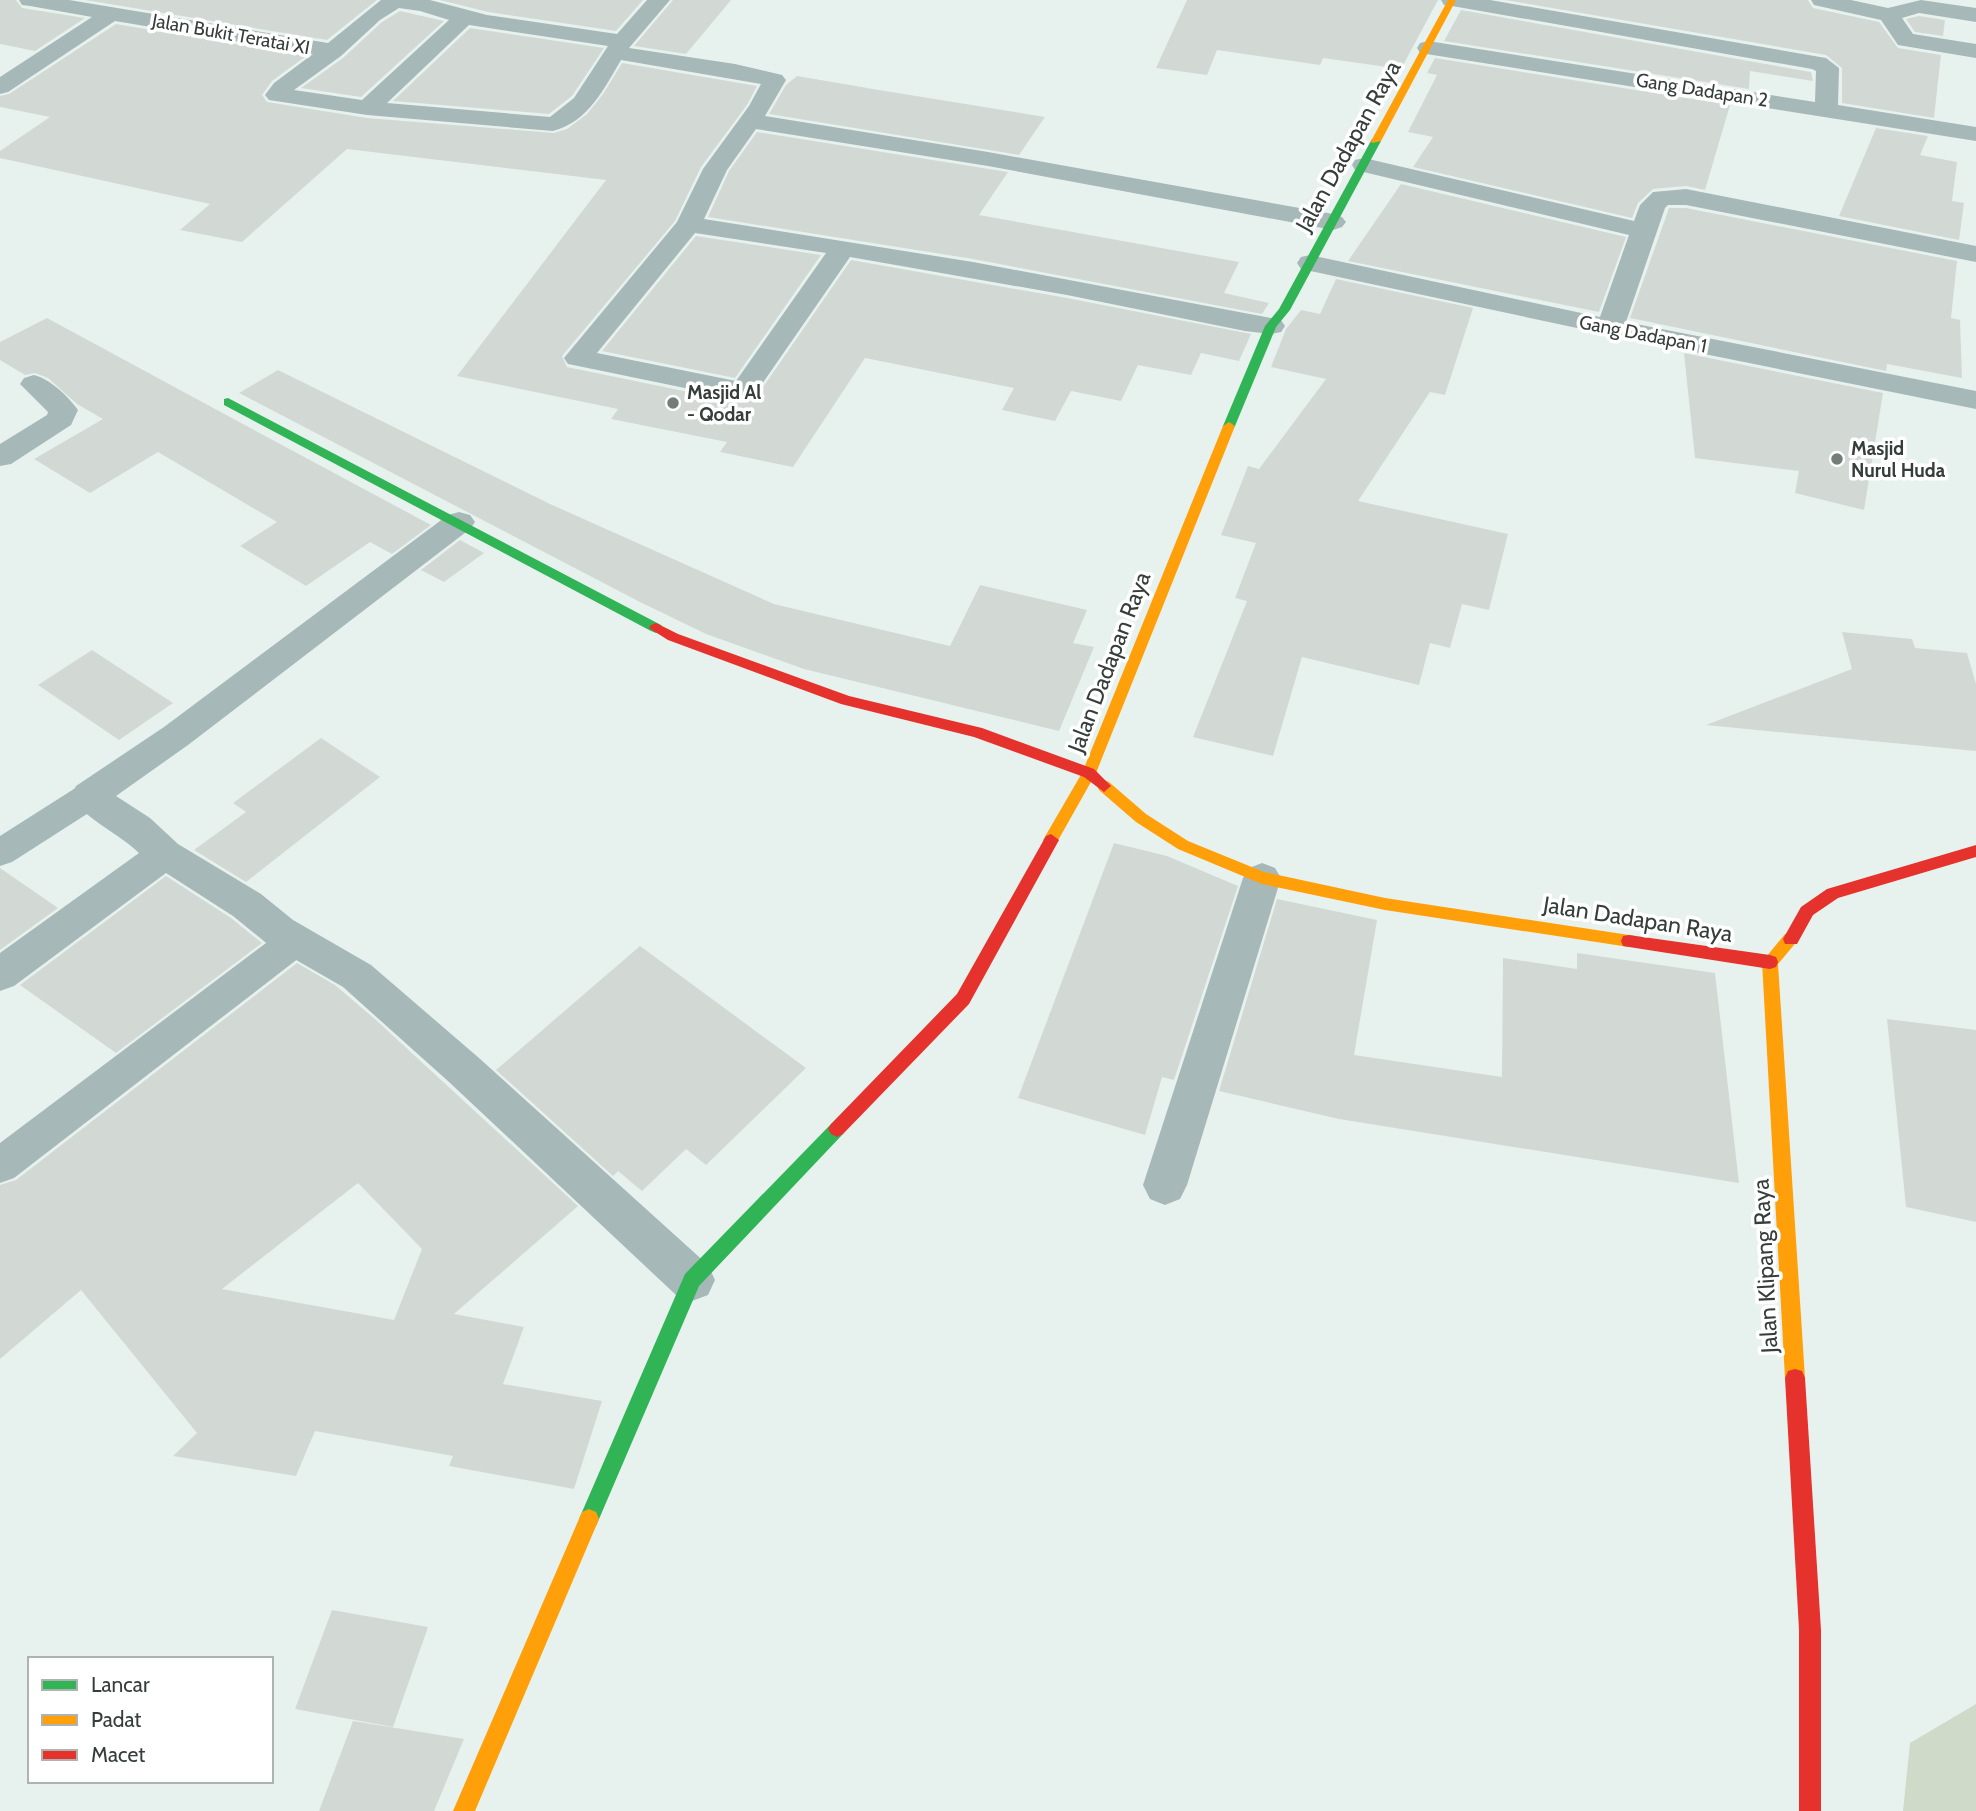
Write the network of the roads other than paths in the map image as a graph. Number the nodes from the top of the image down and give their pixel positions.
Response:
1 (30, 0) edge
2 (659, 0) edge
3 (1452, 0) edge
4 (1822, 0) edge
5 (111, 14) junction
6 (1889, 15) junction
7 (1976, 15) edge
8 (466, 17) junction
9 (618, 47) junction
10 (1428, 48) junction
11 (333, 51) junction
12 (1976, 51) edge
13 (0, 87) edge
14 (367, 108) junction
15 (1826, 110) junction
16 (749, 121) junction
17 (1976, 134) edge
18 (1364, 165) junction
19 (1333, 222) junction
20 (689, 224) junction
21 (1644, 231) junction
22 (842, 249) junction
23 (1976, 254) edge
24 (1310, 263) junction
25 (1271, 326) junction
26 (1610, 327) junction
27 (34, 384) dead end
28 (1976, 400) edge
29 (228, 402) dead end
30 (0, 457) edge
31 (459, 522) junction
32 (1089, 774) junction
33 (89, 796) junction
34 (1976, 851) edge
35 (0, 853) edge
36 (165, 854) junction
37 (1262, 878) junction
38 (295, 941) junction
39 (1770, 962) junction
40 (0, 975) edge
41 (0, 1167) edge
42 (1165, 1185) dead end
43 (692, 1280) junction
44 (464, 1811) edge
45 (1810, 1811) edge

1 - 5 street, Jalan Bukit Teratai XI
2 - 9 street
3 - 10 street, Jalan Dadapan Raya
3 - 15 street
4 - 6 street
5 - 11 street, Jalan Bukit Teratai XI
5 - 13 street
6 - 7 street
6 - 12 street
8 - 9 street, Jalan Bukit Teratai XI
8 - 11 street, Jalan Bukit Teratai XI
8 - 14 street
9 - 14 street
9 - 16 street, Jalan Bukit Teratai XI
10 - 15 street, Gang Dadapan 2
10 - 18 street, Jalan Dadapan Raya
11 - 14 street
15 - 17 street, Gang Dadapan 2
16 - 19 street
16 - 20 street
18 - 19 street, Jalan Dadapan Raya
18 - 21 street
19 - 24 street, Jalan Dadapan Raya
20 - 22 street
20 - 22 street
21 - 23 street
21 - 26 street
22 - 25 street
24 - 25 street, Jalan Dadapan Raya
24 - 26 street, Gang Dadapan 1
25 - 32 street, Jalan Dadapan Raya
26 - 28 street, Gang Dadapan 1
27 - 30 street
29 - 31 street
31 - 32 street
31 - 33 street
32 - 37 street, Jalan Dadapan Raya
32 - 43 street
33 - 35 lane
33 - 36 street
34 - 39 street
36 - 38 street
36 - 40 street
37 - 39 street, Jalan Dadapan Raya
37 - 42 street
38 - 41 lane
38 - 43 street
39 - 45 street, Jalan Klipang Raya
43 - 44 street

